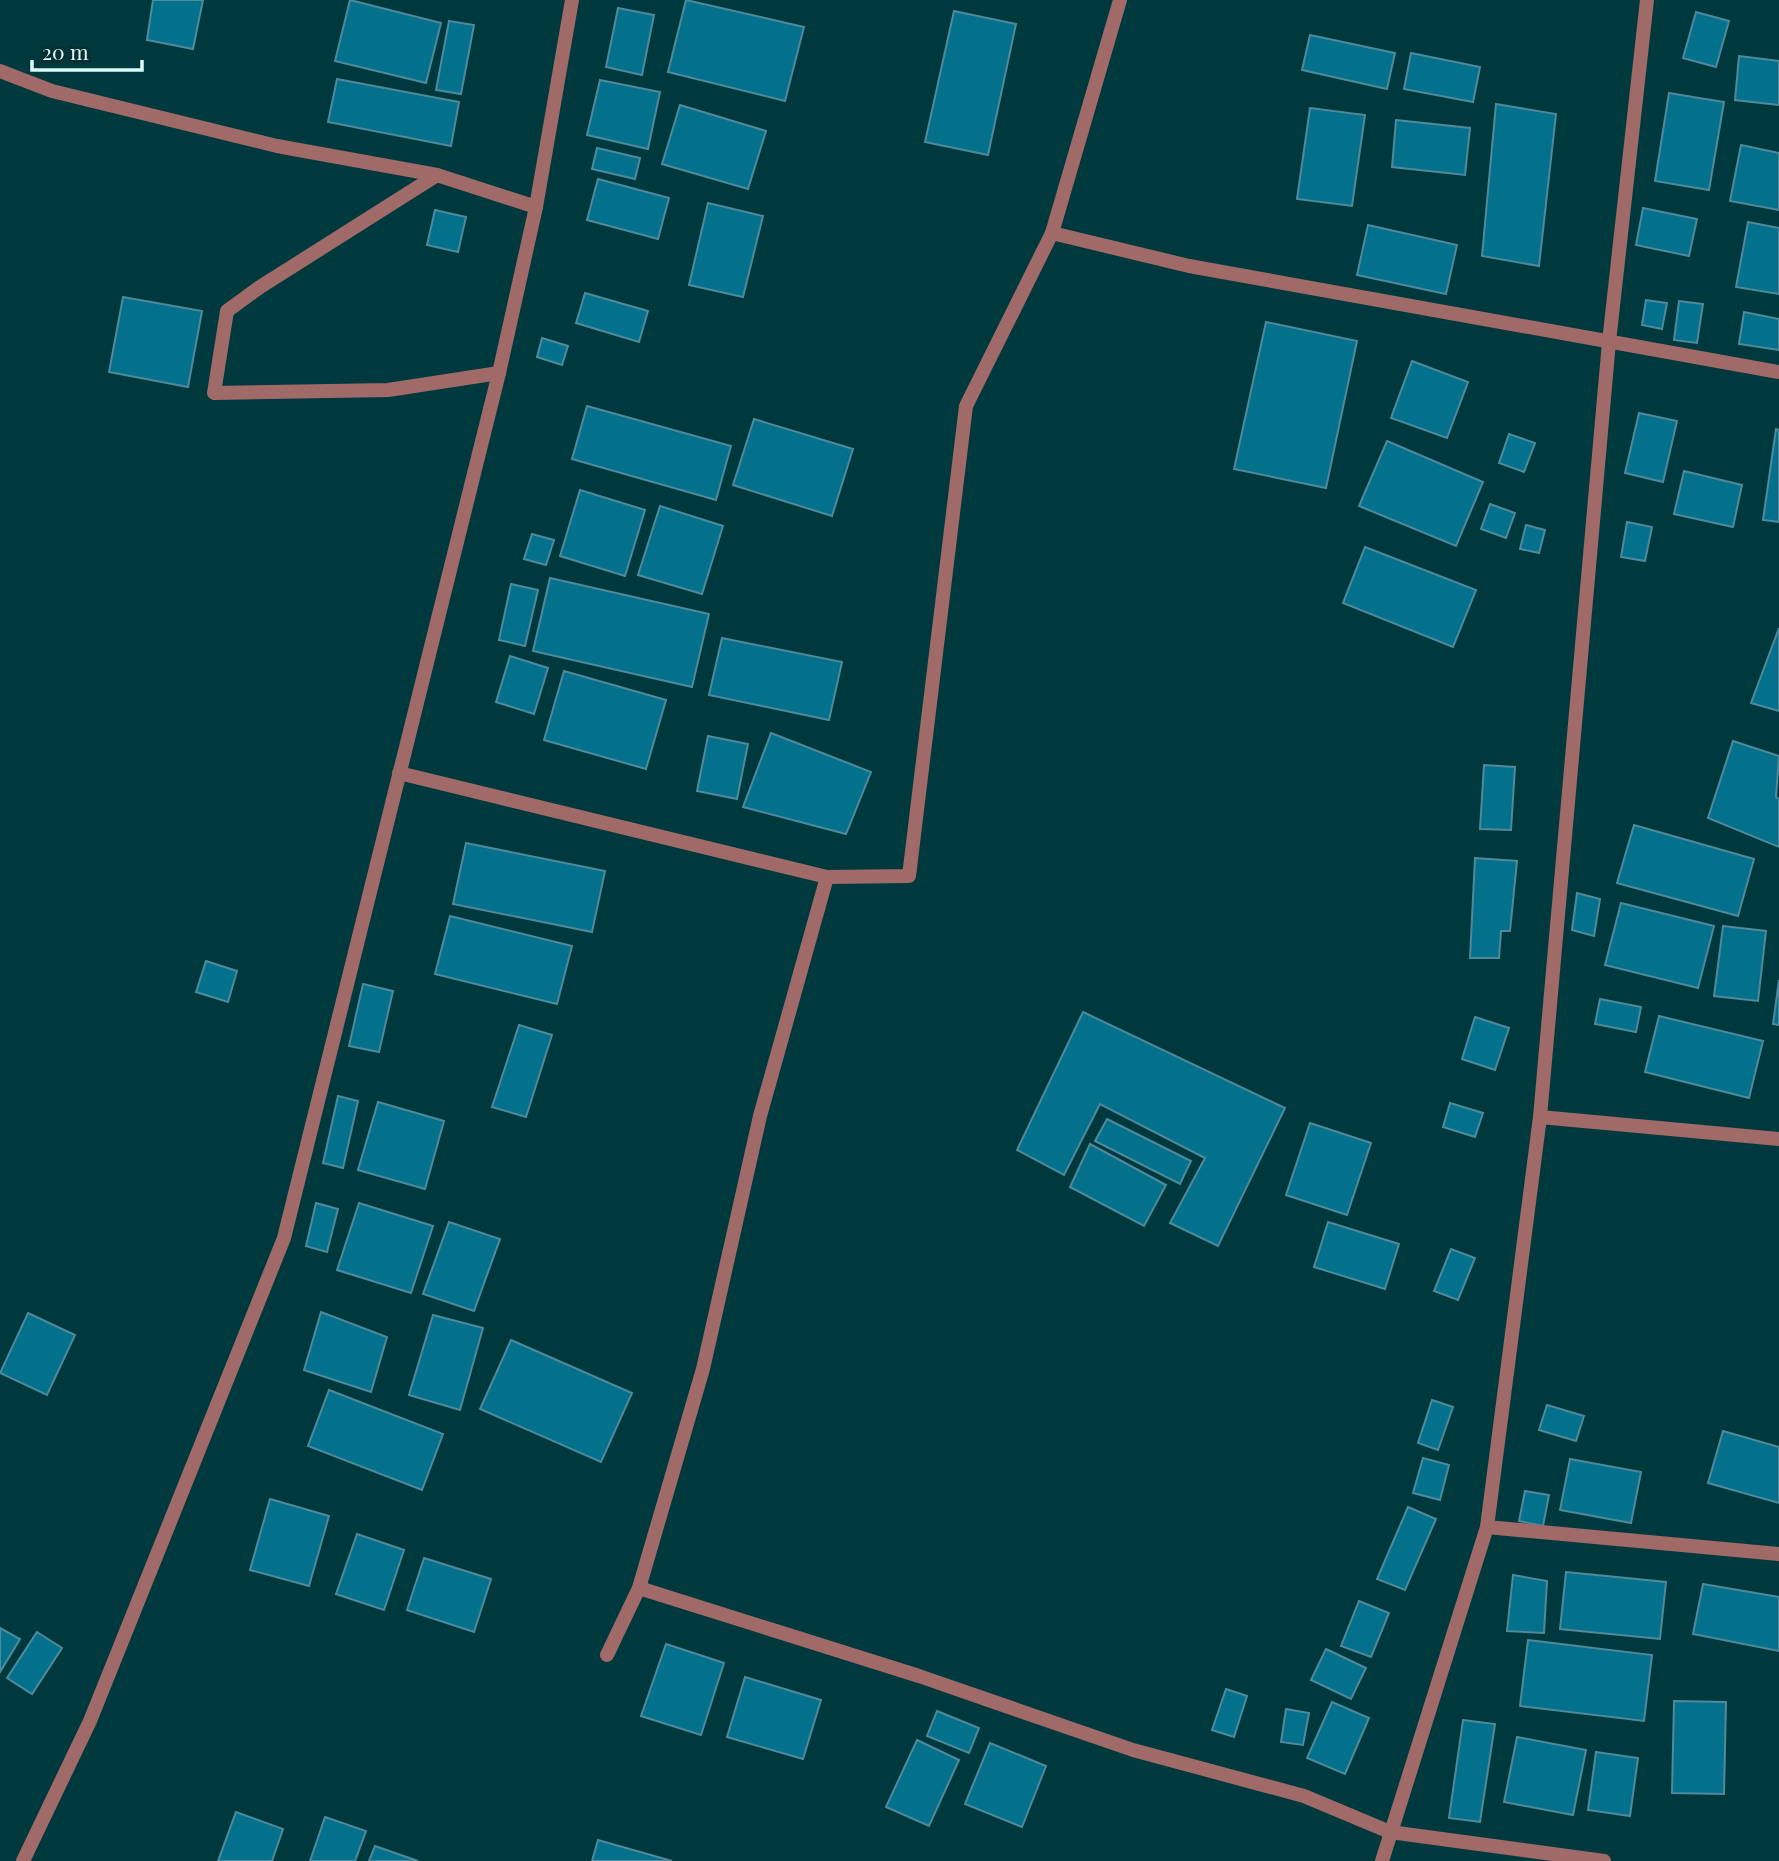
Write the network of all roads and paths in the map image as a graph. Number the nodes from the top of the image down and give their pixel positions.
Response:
1 (572, 0) edge
2 (1120, 0) edge
3 (1647, 0) edge
4 (0, 71) edge
5 (438, 175) junction
6 (536, 207) junction
7 (1052, 233) junction
8 (1609, 342) junction
9 (1779, 372) edge
10 (499, 373) junction
11 (399, 773) junction
12 (827, 877) junction
13 (1540, 1117) junction
14 (1779, 1139) edge
15 (1487, 1527) junction
16 (1779, 1555) edge
17 (639, 1588) junction
18 (607, 1655) dead end
19 (1390, 1832) junction
20 (1542, 1858) edge
21 (23, 1861) edge
22 (1382, 1861) edge
23 (1604, 1861) edge

1 - 6 street
2 - 7 street
3 - 8 street
4 - 5 street
5 - 6 street
5 - 10 street
6 - 10 street
7 - 8 street
7 - 12 street
8 - 9 street
8 - 13 street
10 - 11 street
11 - 12 street
11 - 21 street
12 - 17 street
13 - 14 street
13 - 15 street
15 - 16 street
15 - 19 street
17 - 18 street
17 - 19 street
19 - 20 street
19 - 22 street
20 - 23 street

